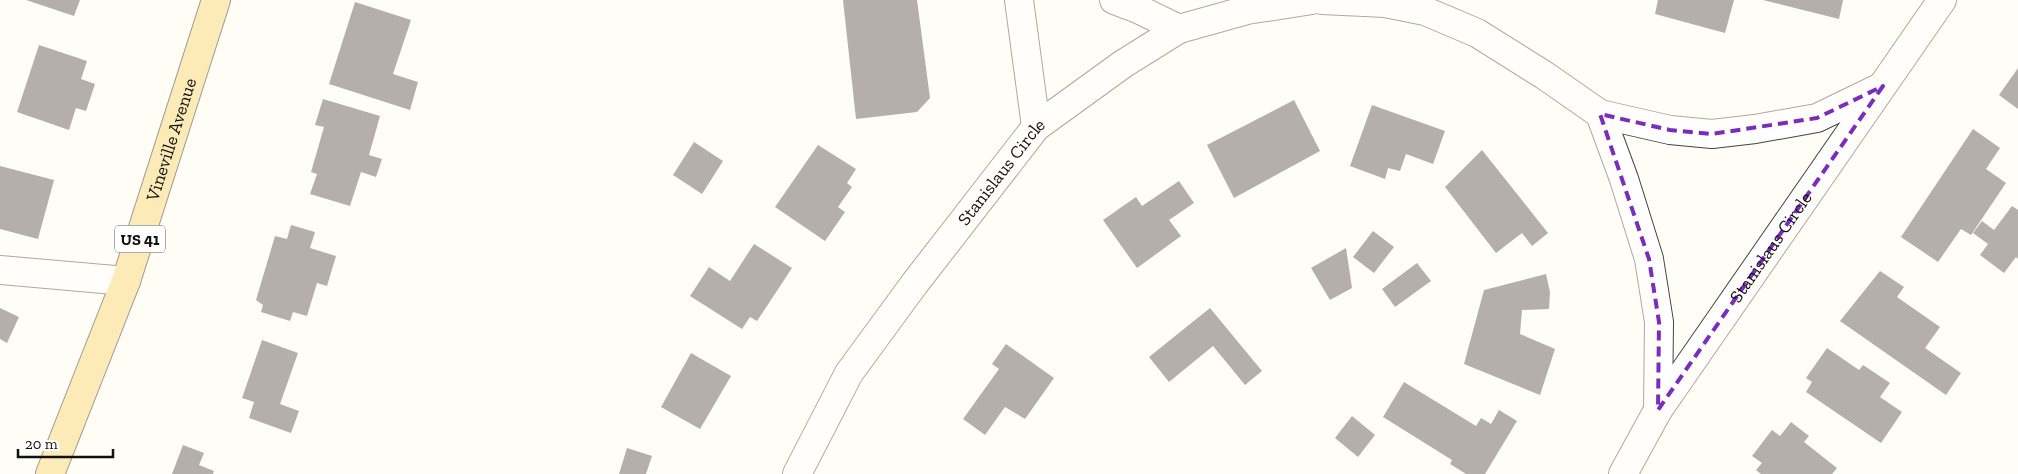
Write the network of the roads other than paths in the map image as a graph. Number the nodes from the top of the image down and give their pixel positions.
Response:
1 (216, 0) edge
2 (1019, 0) edge
3 (1114, 0) edge
4 (1312, 0) edge
5 (1322, 0) edge
6 (1942, 0) edge
7 (1180, 29) junction
8 (1883, 86) junction
9 (1600, 114) junction
10 (1036, 127) junction
11 (0, 270) edge
12 (126, 281) junction
13 (1658, 410) junction
14 (50, 474) edge
15 (797, 474) edge
16 (1623, 474) edge

1 - 12 main road, Vineville Avenue / US 41
2 - 10 street
3 - 7 street
4 - 7 street, Stanislaus Circle
5 - 9 street, Stanislaus Circle
6 - 8 street, Stanislaus Circle
7 - 10 street, Stanislaus Circle
8 - 9 street, Stanislaus Circle
8 - 13 street, Stanislaus Circle
9 - 13 street, Stanislaus Circle
10 - 15 street, Stanislaus Circle
11 - 12 street
12 - 14 main road, Vineville Avenue / US 41
13 - 16 street, Stanislaus Circle

